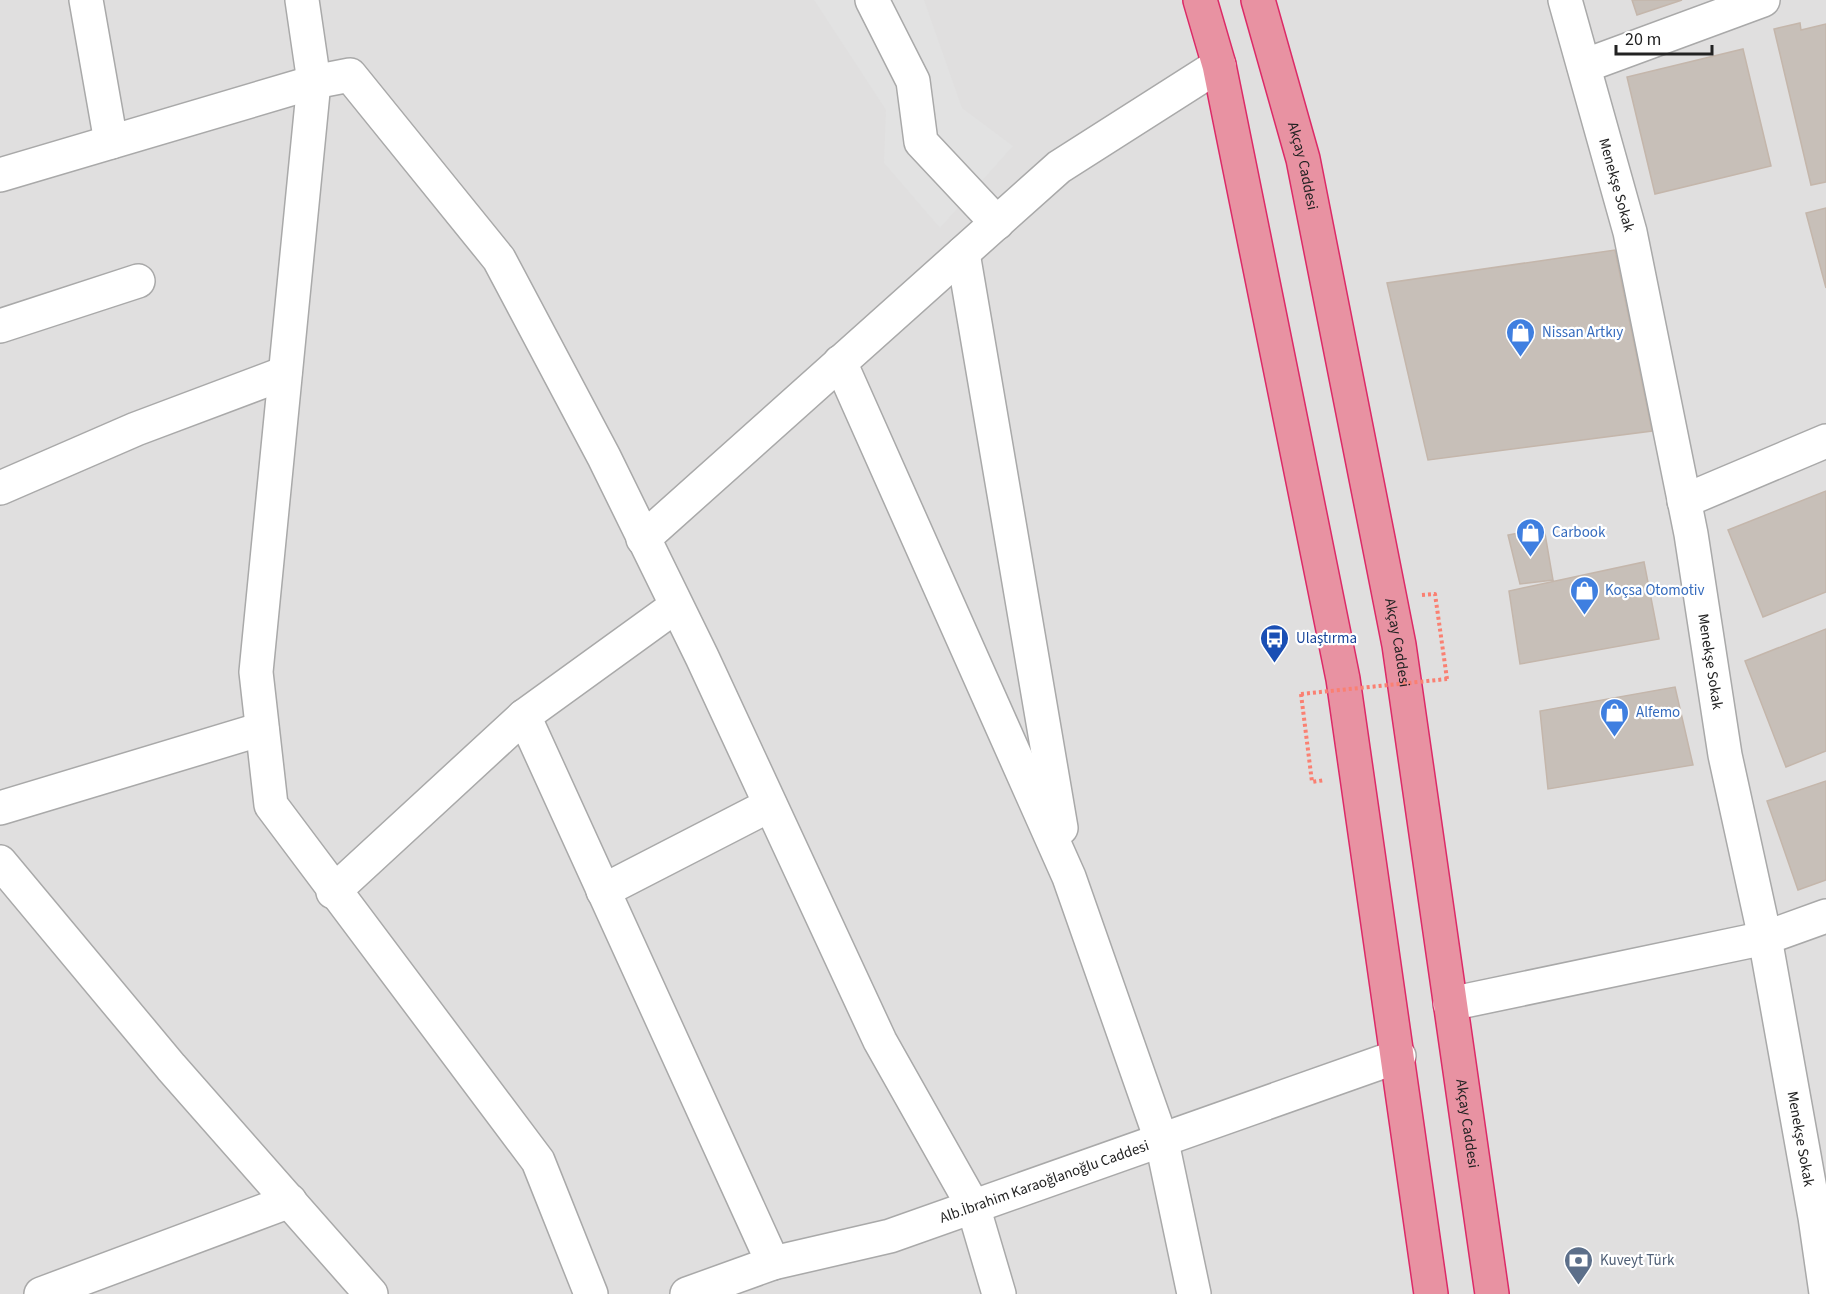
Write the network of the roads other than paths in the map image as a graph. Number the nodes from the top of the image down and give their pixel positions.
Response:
1 (86, 0) edge
2 (302, 0) edge
3 (872, 0) edge
4 (1200, 0) edge
5 (1258, 0) edge
6 (1565, 0) edge
7 (1763, 0) edge
8 (1219, 65) junction
9 (1584, 66) junction
10 (314, 82) junction
11 (111, 142) junction
12 (0, 175) edge
13 (996, 222) junction
14 (963, 253) junction
15 (138, 281) dead end
16 (0, 326) edge
17 (840, 362) junction
18 (285, 373) junction
19 (1826, 441) edge
20 (0, 488) edge
21 (1684, 501) junction
22 (644, 538) junction
23 (676, 606) junction
24 (524, 716) junction
25 (262, 729) junction
26 (770, 805) junction
27 (0, 808) edge
28 (0, 862) edge
29 (1069, 877) junction
30 (603, 891) junction
31 (333, 892) junction
32 (1826, 916) edge
33 (1765, 938) junction
34 (1450, 1004) junction
35 (1399, 1056) junction
36 (1162, 1142) junction
37 (290, 1201) junction
38 (973, 1206) junction
39 (1821, 1216) edge
40 (773, 1263) junction
41 (1826, 1293) edge
42 (41, 1294) edge
43 (371, 1294) edge
44 (591, 1294) edge
45 (687, 1294) edge
46 (999, 1294) edge
47 (1194, 1294) edge
48 (1431, 1294) edge
49 (1492, 1294) edge

1 - 11 street
2 - 10 street
3 - 13 street
4 - 8 highway
5 - 34 highway, Akçay Caddesi
6 - 9 street, Menekşe Sokak
7 - 9 street
8 - 13 street
8 - 35 highway
9 - 21 street, Menekşe Sokak
10 - 11 street
10 - 18 street
10 - 22 street
11 - 12 street
13 - 14 street
14 - 17 street
14 - 29 street
15 - 16 street
17 - 22 street
17 - 29 street
18 - 20 street
18 - 25 street
19 - 21 street
21 - 33 street, Menekşe Sokak
22 - 23 street
23 - 24 street
23 - 26 street
24 - 30 street
24 - 31 street
25 - 27 street
25 - 31 street
26 - 30 street
26 - 38 street
28 - 37 street
29 - 36 street
30 - 40 street
31 - 44 street
32 - 33 street
33 - 34 street
33 - 39 street, Menekşe Sokak
34 - 49 highway, Akçay Caddesi
35 - 36 street, Alb.İbrahim Karaoğlanoğlu Caddesi
35 - 48 highway
36 - 38 street, Alb.İbrahim Karaoğlanoğlu Caddesi
36 - 47 street
37 - 42 street
37 - 43 street
38 - 40 street, Alb.İbrahim Karaoğlanoğlu Caddesi
38 - 46 street
39 - 41 street, Menekşe Sokak
40 - 45 street, Alb.İbrahim Karaoğlanoğlu Caddesi

